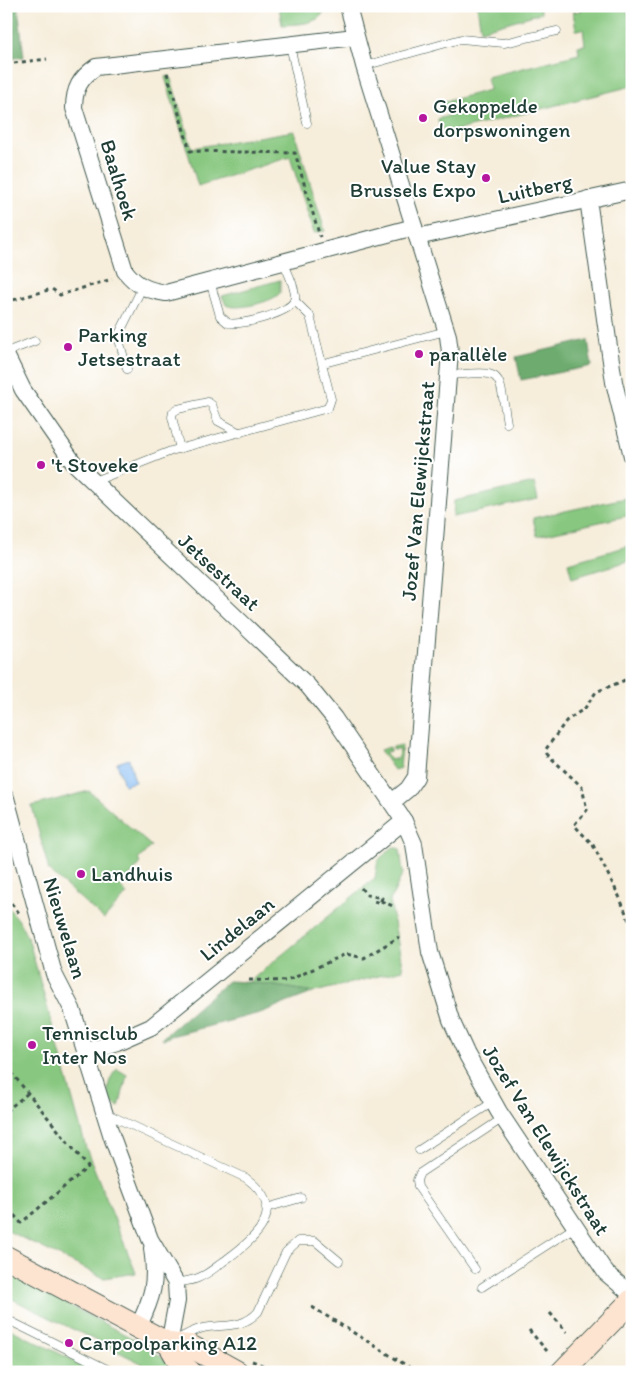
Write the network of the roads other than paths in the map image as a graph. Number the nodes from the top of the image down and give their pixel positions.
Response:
1 (348, 6) edge
2 (557, 31) dead end
3 (355, 37) junction
4 (290, 45) junction
5 (364, 66) junction
6 (307, 124) dead end
7 (632, 190) edge
8 (588, 199) junction
9 (416, 232) junction
10 (284, 261) junction
11 (210, 281) junction
12 (142, 288) junction
13 (294, 300) junction
14 (446, 331) junction
15 (35, 341) dead end
16 (7, 357) edge
17 (328, 362) dead end
18 (127, 370) dead end
19 (450, 374) junction
20 (507, 423) dead end
21 (240, 433) junction
22 (180, 449) junction
23 (632, 456) edge
24 (93, 482) junction
25 (6, 798) edge
26 (392, 802) junction
27 (404, 821) junction
28 (13, 853) edge
29 (85, 1052) junction
30 (493, 1102) junction
31 (104, 1113) junction
32 (503, 1118) junction
33 (419, 1150) dead end
34 (301, 1198) dead end
35 (266, 1208) junction
36 (575, 1227) junction
37 (150, 1239) junction
38 (6, 1257) edge
39 (339, 1261) dead end
40 (475, 1269) dead end
41 (176, 1283) junction
42 (482, 1287) dead end
43 (632, 1295) edge
44 (632, 1300) edge
45 (6, 1319) edge
46 (138, 1327) junction
47 (169, 1344) junction
48 (113, 1372) edge
49 (190, 1372) edge
50 (237, 1372) edge
51 (562, 1372) edge

1 - 3 street, Jozef Van Elewijckstraat
2 - 5 lane
3 - 4 street, Baalhoek
3 - 5 street, Jozef Van Elewijckstraat
4 - 6 lane
4 - 12 street, Baalhoek
5 - 9 street, Jozef Van Elewijckstraat
7 - 8 street, Luitberg
8 - 9 street, Luitberg
8 - 23 street
9 - 10 street
9 - 14 street, Jozef Van Elewijckstraat
10 - 11 street
10 - 13 lane
11 - 12 street
11 - 13 lane
12 - 18 lane
13 - 21 lane
14 - 17 lane
14 - 19 street, Jozef Van Elewijckstraat
15 - 16 lane
16 - 24 street, Jetsestraat
19 - 20 lane
19 - 26 street, Jozef Van Elewijckstraat
21 - 22 lane
21 - 22 lane
22 - 24 lane
24 - 26 street, Jetsestraat
25 - 28 street, Nieuwelaan
26 - 27 street, Jetsestraat
27 - 29 street, Lindelaan
27 - 30 street, Jozef Van Elewijckstraat
28 - 29 street, Nieuwelaan
29 - 31 street, Nieuwelaan
30 - 32 street, Jozef Van Elewijckstraat
30 - 33 lane
31 - 35 lane
31 - 37 street, Nieuwelaan
32 - 36 street, Jozef Van Elewijckstraat
32 - 40 lane
34 - 35 lane
35 - 41 lane
36 - 42 lane
36 - 43 street, Jozef Van Elewijckstraat
37 - 41 street, Nieuwelaan
37 - 46 street, Nieuwelaan
38 - 46 main road
39 - 47 lane
41 - 47 street
44 - 51 main road
45 - 48 lane
46 - 47 main road
47 - 49 main road
47 - 50 main road

